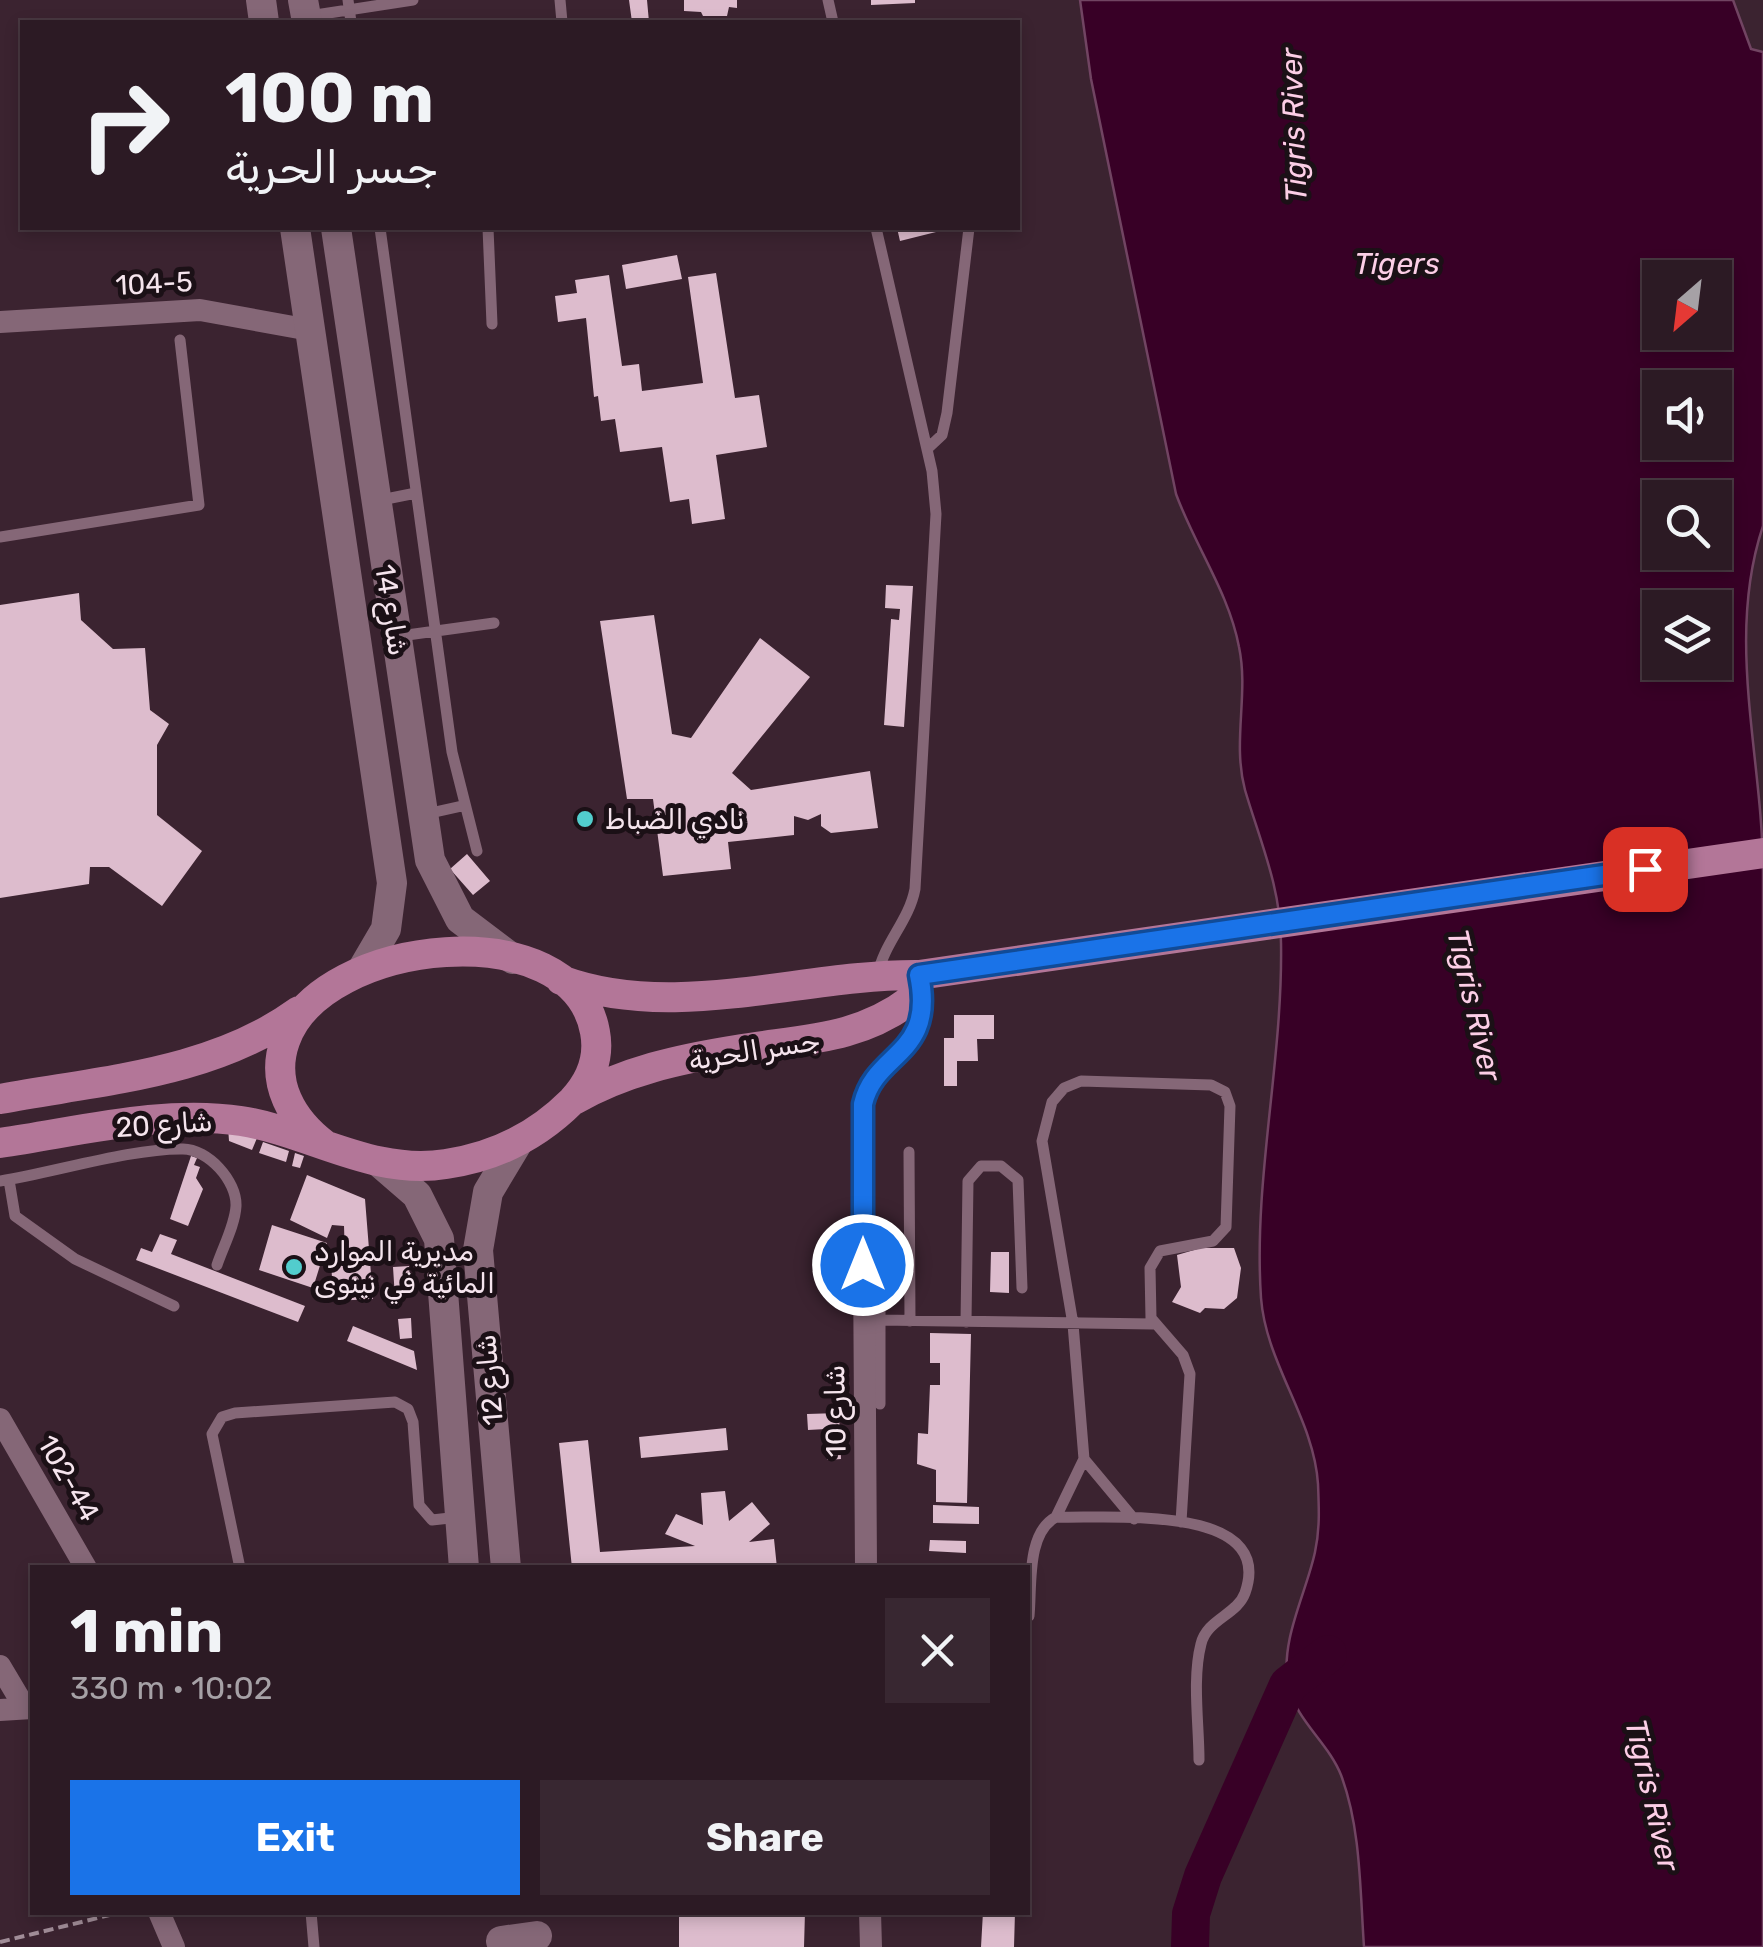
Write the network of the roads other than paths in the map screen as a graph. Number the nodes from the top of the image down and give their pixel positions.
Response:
1 (414, 0) edge
2 (349, 11) edge
3 (305, 13) edge
4 (294, 230) edge
5 (336, 230) edge
6 (380, 230) edge
7 (488, 230) edge
8 (876, 230) edge
9 (969, 230) edge
10 (0, 322) edge
11 (492, 324) dead end
12 (310, 330) junction
13 (180, 340) dead end
14 (927, 450) junction
15 (416, 493) junction
16 (376, 501) junction
17 (0, 538) edge
18 (494, 622) dead end
19 (436, 630) junction
20 (396, 636) junction
21 (462, 806) junction
22 (422, 815) junction
23 (477, 851) dead end
24 (1763, 853) edge
25 (513, 959) junction
26 (362, 970) junction
27 (878, 974) junction
28 (919, 975) junction
29 (561, 980) junction
30 (302, 1010) junction
31 (0, 1099) edge
32 (570, 1103) junction
33 (518, 1142) junction
34 (0, 1143) edge
35 (325, 1145) junction
36 (910, 1152) dead end
37 (380, 1162) junction
38 (4, 1181) edge
39 (862, 1227) junction
40 (217, 1265) dead end
41 (1022, 1288) dead end
42 (174, 1306) dead end
43 (880, 1320) junction
44 (910, 1320) junction
45 (966, 1322) junction
46 (1072, 1324) junction
47 (1153, 1324) junction
48 (880, 1404) dead end
49 (0, 1419) edge
50 (1084, 1458) junction
51 (459, 1517) junction
52 (1056, 1518) junction
53 (1134, 1520) junction
54 (1180, 1522) junction
55 (84, 1565) edge
56 (239, 1565) edge
57 (464, 1565) edge
58 (506, 1565) edge
59 (866, 1565) edge
60 (1030, 1599) edge
61 (0, 1666) edge
62 (29, 1708) edge
63 (0, 1710) edge
64 (1199, 1760) dead end
65 (160, 1915) edge
66 (311, 1915) edge
67 (870, 1915) edge
68 (537, 1932) edge
69 (500, 1934) edge
70 (174, 1947) edge
71 (312, 1947) edge
72 (871, 1947) edge

1 - 2 lane
2 - 3 lane
4 - 12 street, شارع 14
5 - 16 street, شارع 14
6 - 15 lane
7 - 11 lane
8 - 14 lane
9 - 14 lane
10 - 12 street, 104-5
12 - 26 street, شارع 14
13 - 17 lane
14 - 27 lane
15 - 16 lane
15 - 19 lane
16 - 20 street, شارع 14
18 - 19 lane
19 - 20 lane
19 - 21 lane
20 - 22 street, شارع 14
21 - 22 lane
21 - 23 lane
22 - 25 street, شارع 14
24 - 28 main road
25 - 26 main road
25 - 29 main road
26 - 30 main road
27 - 28 main road
27 - 29 main road
28 - 32 main road, جسر الحرية
28 - 39 street, شارع 10
29 - 32 main road
30 - 31 main road, شارع 20
30 - 35 main road
32 - 33 main road
33 - 37 main road
33 - 58 street, شارع 12
34 - 35 main road, شارع 20
35 - 37 main road
36 - 44 lane
37 - 51 street, شارع 12
38 - 40 lane
38 - 42 lane
39 - 43 lane
39 - 59 street, شارع 10
41 - 45 lane
43 - 44 lane
43 - 48 lane
44 - 45 lane
45 - 46 lane
46 - 47 lane
46 - 47 lane
46 - 50 lane
47 - 54 lane
49 - 55 street, 102-44
50 - 52 lane
50 - 53 lane
51 - 56 lane
51 - 57 street, شارع 12
52 - 53 lane
52 - 60 lane
53 - 54 lane
54 - 64 lane
61 - 62 street
62 - 63 street
65 - 70 street
66 - 71 lane
67 - 72 street
68 - 69 street

